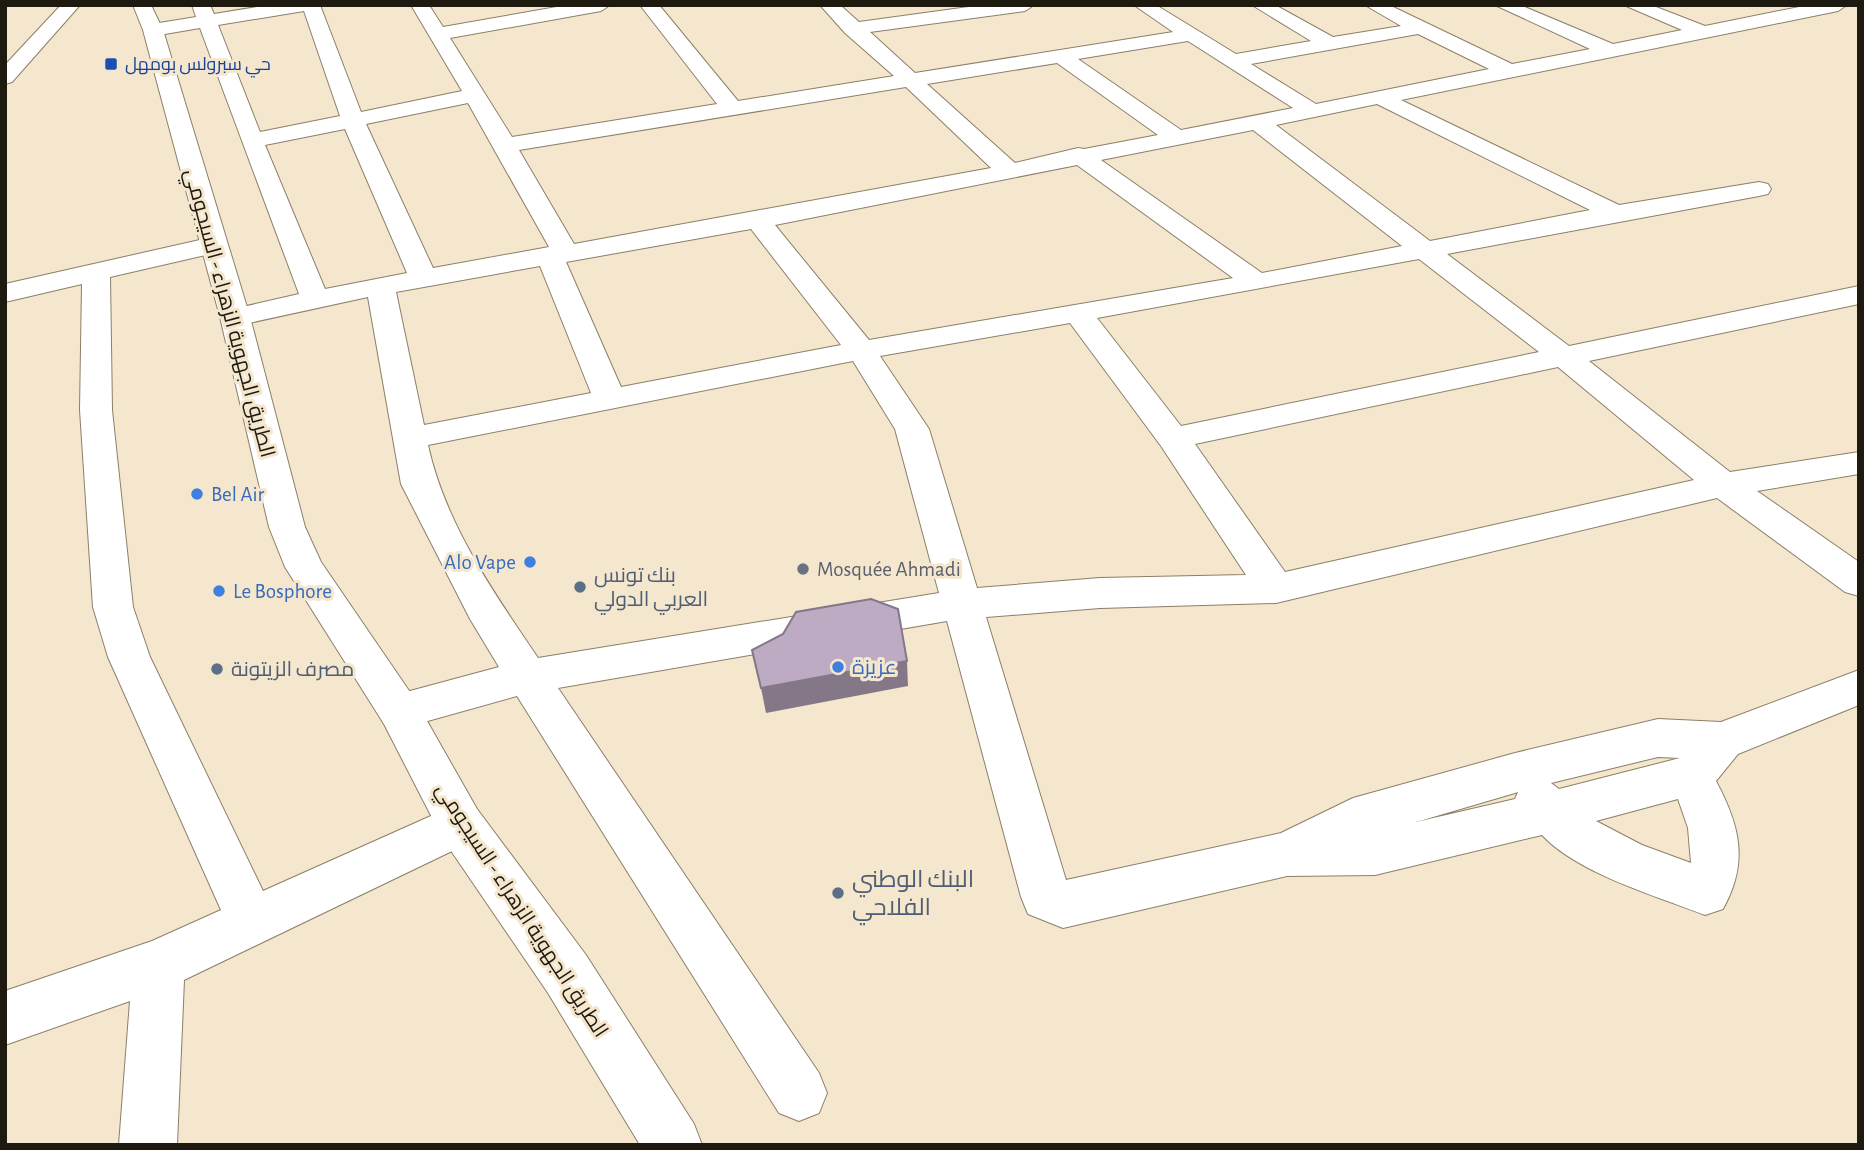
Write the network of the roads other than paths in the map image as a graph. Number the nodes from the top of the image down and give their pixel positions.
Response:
1 (71, 5) edge
2 (304, 5) edge
3 (311, 5) edge
4 (421, 5) edge
5 (601, 5) edge
6 (649, 5) edge
7 (829, 5) edge
8 (1025, 5) edge
9 (1143, 5) edge
10 (1261, 5) edge
11 (1374, 5) edge
12 (1504, 5) edge
13 (1633, 5) edge
14 (1760, 5) edge
15 (1838, 5) edge
16 (967, 9) edge
17 (203, 13) edge
18 (1789, 15) junction
19 (148, 17) edge
20 (1420, 28) junction
21 (852, 29) junction
22 (19, 32) dead end
23 (47, 32) junction
24 (1704, 32) junction
25 (438, 34) junction
26 (1191, 35) junction
27 (1331, 44) junction
28 (1611, 50) junction
29 (1059, 55) junction
30 (1232, 61) junction
31 (1507, 70) junction
32 (5, 78) edge
33 (906, 79) junction
34 (475, 95) junction
35 (1379, 97) junction
36 (731, 107) junction
37 (1312, 111) junction
38 (353, 121) junction
39 (1260, 124) junction
40 (1177, 138) junction
41 (252, 141) junction
42 (505, 145) junction
43 (1078, 155) junction
44 (1007, 169) junction
45 (1759, 189) dead end
46 (1616, 213) junction
47 (757, 220) junction
48 (213, 245) junction
49 (1425, 250) junction
50 (557, 254) junction
51 (96, 272) junction
52 (423, 277) junction
53 (1257, 282) junction
54 (380, 285) junction
55 (5, 293) edge
56 (1859, 296) edge
57 (314, 298) junction
58 (1079, 313) junction
59 (235, 317) junction
60 (861, 350) junction
61 (1566, 358) junction
62 (610, 399) junction
63 (410, 438) junction
64 (1173, 438) junction
65 (1859, 463) edge
66 (1723, 485) junction
67 (1859, 582) edge
68 (1276, 589) junction
69 (961, 604) junction
70 (528, 676) junction
71 (1859, 687) edge
72 (399, 711) junction
73 (1722, 741) junction
74 (1515, 774) junction
75 (1692, 776) junction
76 (1551, 813) junction
77 (460, 824) junction
78 (1287, 854) junction
79 (251, 921) junction
80 (159, 965) junction
81 (5, 1018) edge
82 (799, 1093) dead end
83 (148, 1145) edge
84 (673, 1145) edge

1 - 23 street
2 - 17 street
3 - 38 street
4 - 25 street
5 - 25 street
6 - 36 street
7 - 21 street
8 - 16 street
9 - 26 street
10 - 27 street
11 - 20 street
12 - 28 street
13 - 24 street
14 - 18 street
15 - 18 street
16 - 21 street
17 - 19 street
17 - 41 street
18 - 24 street
19 - 48 street, الطريق الجهوية الزهراء - السيجومي
20 - 27 street
20 - 31 street
21 - 33 street
22 - 23 street
23 - 32 street
24 - 28 street
25 - 34 street
26 - 29 street
26 - 30 street
27 - 30 street
28 - 31 street
29 - 33 street
29 - 40 street
30 - 37 street
31 - 35 street
33 - 36 street
33 - 44 street
34 - 38 street
34 - 42 street
35 - 37 street
35 - 46 street
36 - 42 street
37 - 39 street
38 - 41 street
38 - 52 street
39 - 40 street
39 - 49 street
40 - 43 street
41 - 57 street
42 - 50 street
43 - 44 street
43 - 53 street
44 - 47 street
45 - 46 street
46 - 49 street
47 - 50 street
47 - 60 street
48 - 51 street
48 - 59 street, الطريق الجهوية الزهراء - السيجومي
49 - 53 street
49 - 61 street
50 - 52 street
50 - 62 street
51 - 55 street
51 - 79 street
52 - 54 street
53 - 58 street
54 - 57 street
54 - 63 street
56 - 61 street
57 - 59 street
58 - 60 street
58 - 64 street
59 - 72 street, الطريق الجهوية الزهراء - السيجومي
60 - 62 street
60 - 69 street
61 - 64 street
61 - 66 street
62 - 63 street
63 - 70 street
64 - 68 street
65 - 66 street
66 - 67 street
66 - 68 street
68 - 69 street
69 - 70 street
69 - 78 street
70 - 72 street
70 - 82 street
71 - 73 street
72 - 77 street, الطريق الجهوية الزهراء - السيجومي
73 - 74 street
73 - 75 street
74 - 76 street
74 - 78 street
75 - 76 street
75 - 76 street
76 - 78 street
77 - 79 street
77 - 84 street, الطريق الجهوية الزهراء - السيجومي
79 - 80 street
80 - 81 street
80 - 83 street

